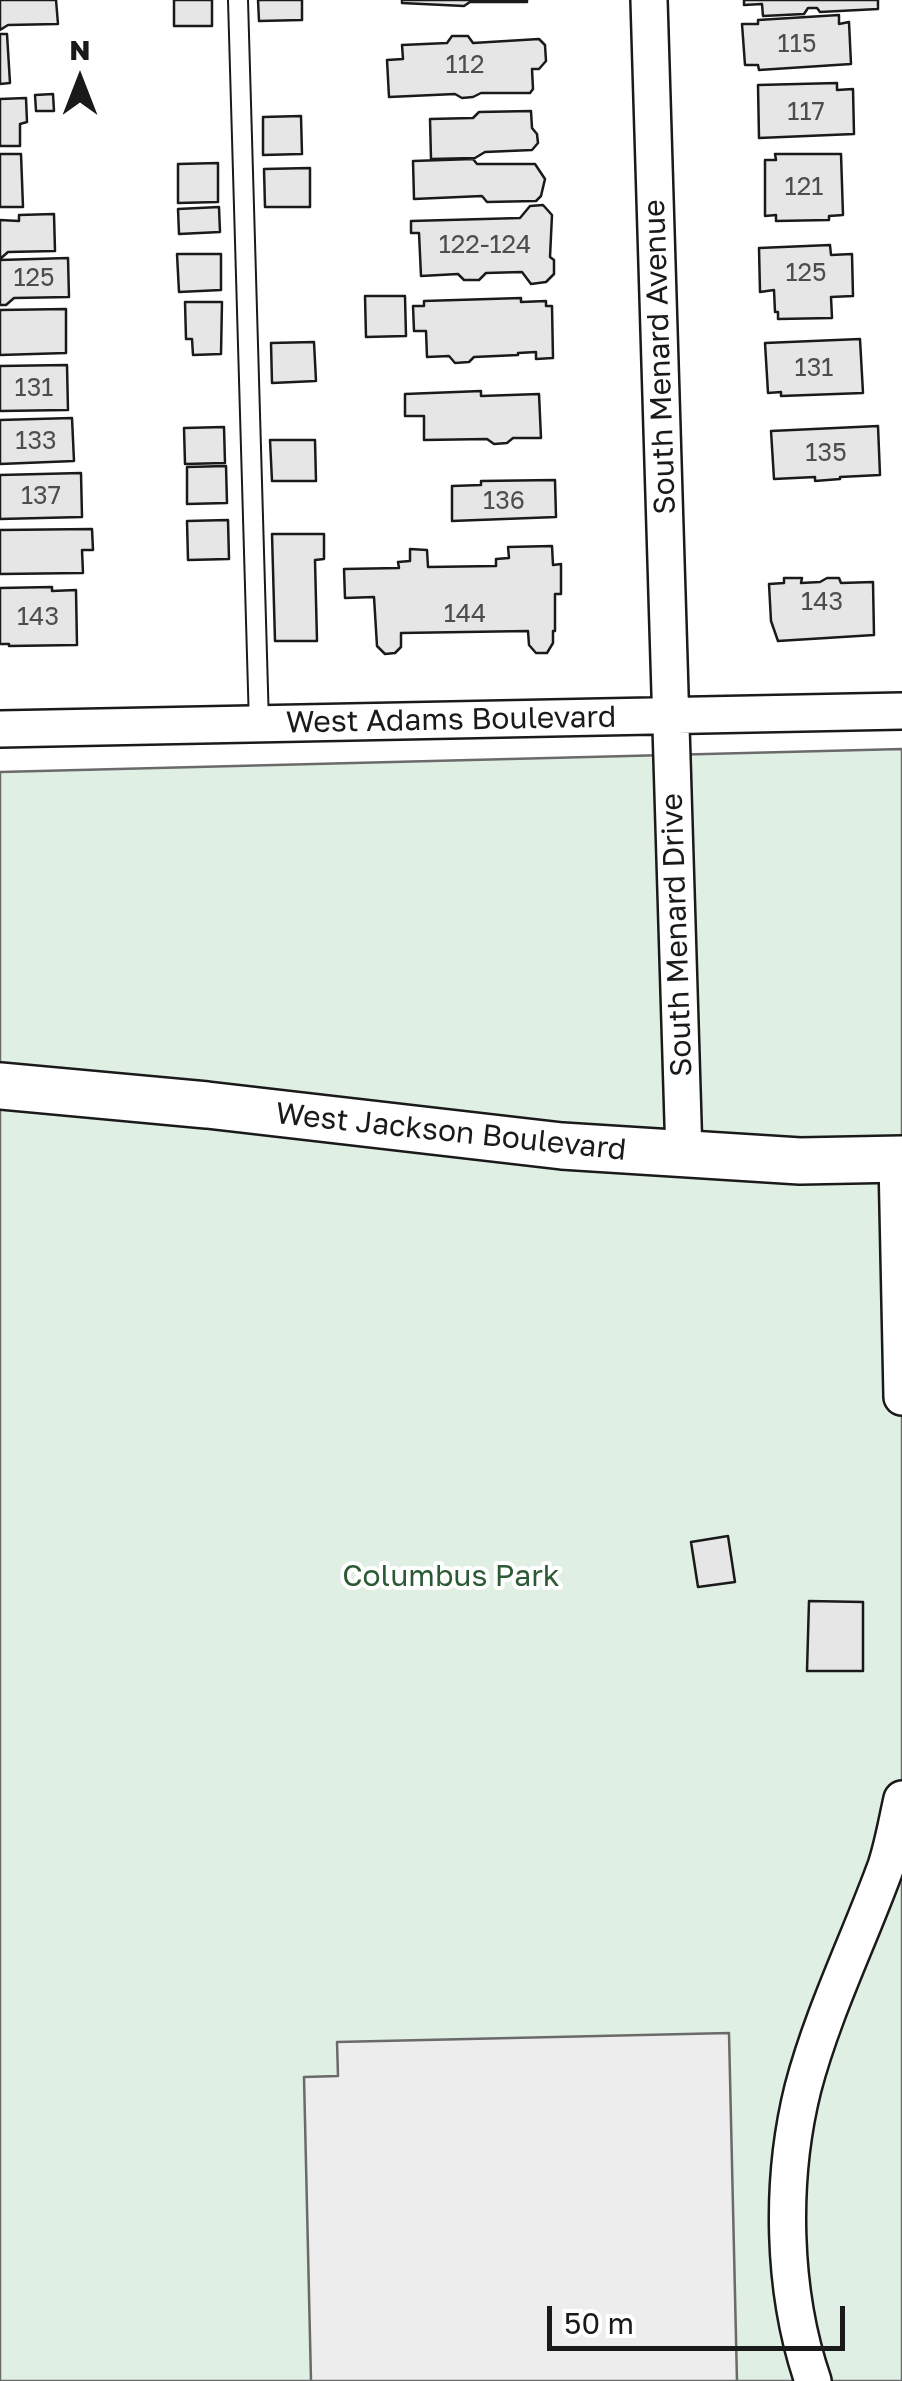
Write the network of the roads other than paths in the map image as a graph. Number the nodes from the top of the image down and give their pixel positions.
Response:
1 (238, 0) edge
2 (650, 0) edge
3 (902, 711) edge
4 (671, 715) junction
5 (258, 724) junction
6 (0, 729) edge
7 (0, 1086) edge
8 (684, 1155) junction
9 (900, 1159) edge
10 (902, 1360) edge
11 (902, 1397) edge
12 (902, 1800) edge
13 (814, 2381) edge

1 - 5 lane
2 - 4 street, South Menard Avenue
3 - 4 street, West Adams Boulevard
4 - 5 street, West Adams Boulevard
4 - 8 street, South Menard Drive
5 - 6 street, West Adams Boulevard
7 - 8 street, West Jackson Boulevard
8 - 9 street, West Jackson Boulevard
9 - 10 street
10 - 11 street
12 - 13 street

